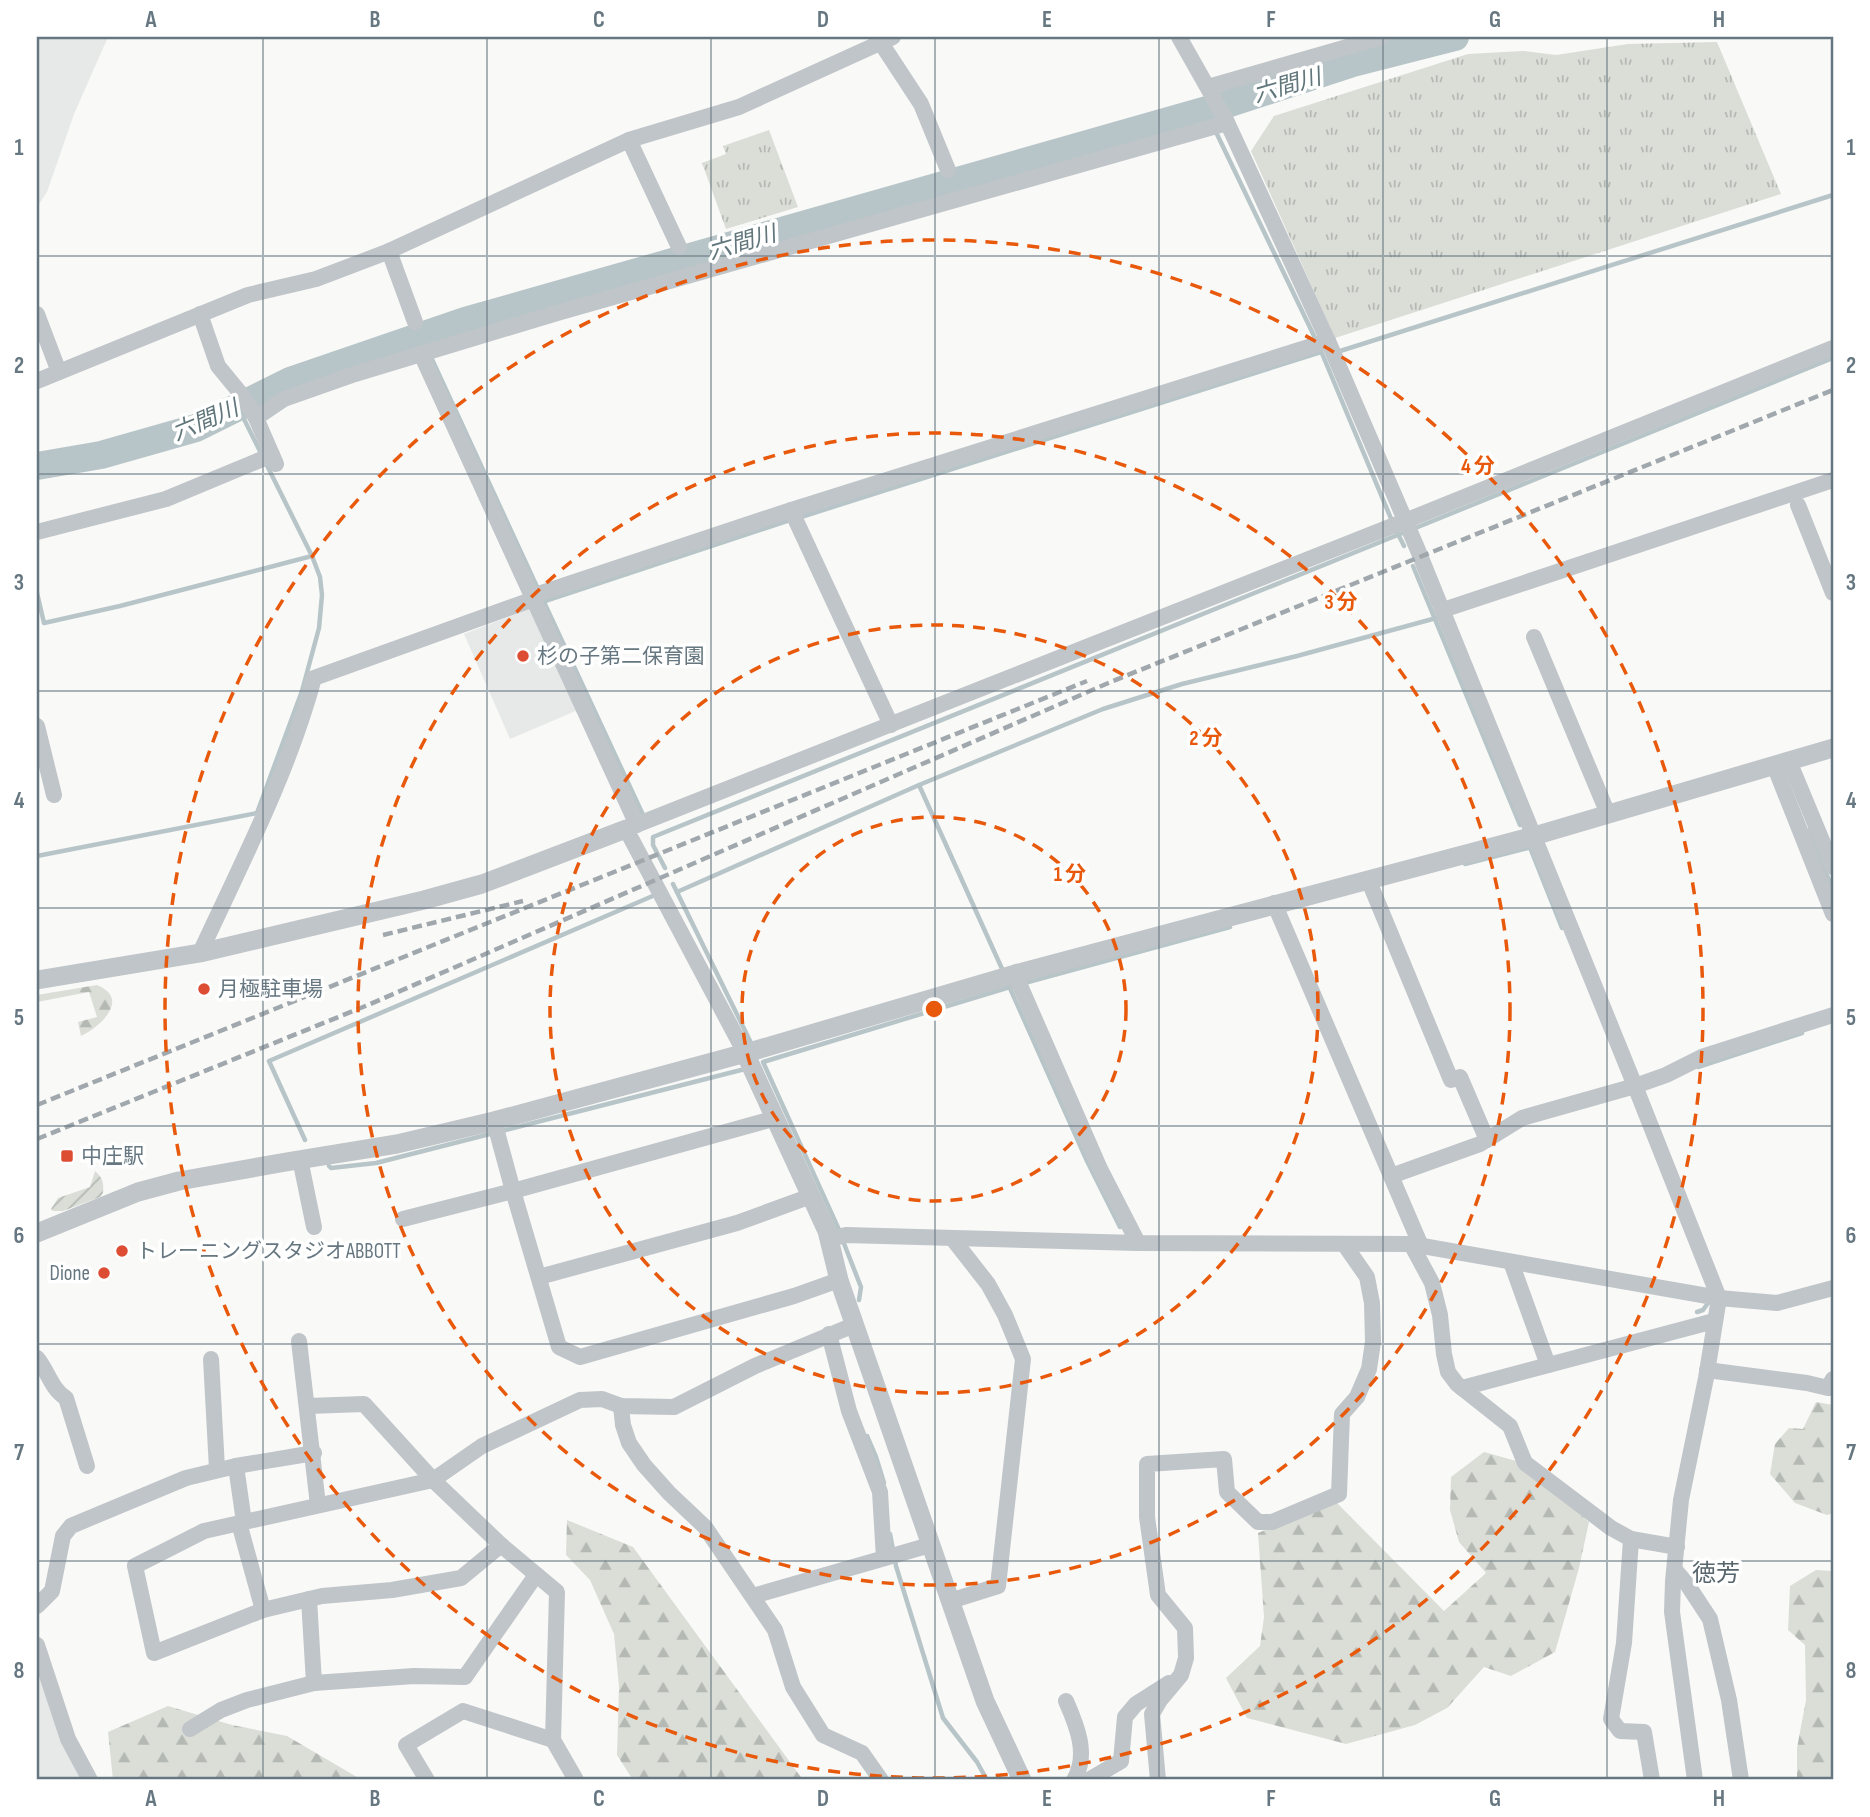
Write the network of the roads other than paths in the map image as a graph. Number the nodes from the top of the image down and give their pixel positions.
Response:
1 (1179, 37) edge
2 (1382, 37) edge
3 (887, 40) edge
4 (1210, 91) junction
5 (1220, 124) junction
6 (629, 140) junction
7 (948, 170) dead end
8 (679, 247) dead end
9 (389, 251) junction
10 (37, 314) edge
11 (200, 314) junction
12 (415, 322) dead end
13 (1326, 347) junction
14 (1833, 348) edge
15 (426, 352) junction
16 (59, 372) junction
17 (37, 380) edge
18 (254, 416) junction
19 (1833, 480) edge
20 (1798, 505) dead end
21 (794, 516) junction
22 (1402, 526) junction
23 (37, 532) edge
24 (1833, 593) edge
25 (536, 598) junction
26 (1445, 614) junction
27 (1534, 637) dead end
28 (891, 725) junction
29 (37, 726) edge
30 (1833, 748) edge
31 (1784, 769) junction
32 (54, 795) dead end
33 (1608, 814) junction
34 (639, 824) junction
35 (1534, 836) junction
36 (1833, 867) edge
37 (1371, 886) junction
38 (1277, 910) junction
39 (1833, 914) edge
40 (200, 953) junction
41 (37, 980) edge
42 (1013, 980) junction
43 (1833, 1015) edge
44 (752, 1058) junction
45 (1636, 1086) junction
46 (776, 1118) junction
47 (496, 1129) junction
48 (1487, 1140) junction
49 (300, 1160) junction
50 (1391, 1176) junction
51 (513, 1191) junction
52 (811, 1196) junction
53 (403, 1219) dead end
54 (314, 1227) dead end
55 (37, 1233) edge
56 (838, 1237) junction
57 (952, 1238) junction
58 (1138, 1243) junction
59 (1344, 1244) junction
60 (1416, 1245) junction
61 (1511, 1262) junction
62 (539, 1277) junction
63 (839, 1280) junction
64 (1833, 1288) edge
65 (1718, 1298) junction
66 (1714, 1321) junction
67 (854, 1325) junction
68 (829, 1334) junction
69 (299, 1341) dead end
70 (37, 1358) edge
71 (211, 1359) dead end
72 (1548, 1365) junction
73 (1707, 1374) junction
74 (1833, 1379) edge
75 (1462, 1388) junction
76 (1833, 1398) edge
77 (307, 1406) junction
78 (621, 1406) junction
79 (314, 1453) junction
80 (87, 1466) dead end
81 (236, 1466) junction
82 (217, 1469) junction
83 (433, 1480) junction
84 (318, 1505) junction
85 (241, 1522) junction
86 (1631, 1539) junction
87 (501, 1545) junction
88 (930, 1545) junction
89 (1677, 1547) junction
90 (890, 1556) junction
91 (1675, 1570) junction
92 (536, 1575) junction
93 (753, 1596) junction
94 (309, 1599) junction
95 (950, 1601) junction
96 (37, 1606) edge
97 (263, 1610) junction
98 (37, 1645) edge
99 (1181, 1675) junction
100 (314, 1683) junction
101 (1066, 1701) dead end
102 (190, 1729) dead end
103 (553, 1740) junction
104 (90, 1780) edge
105 (427, 1780) edge
106 (576, 1780) edge
107 (881, 1780) edge
108 (1022, 1780) edge
109 (1073, 1780) edge
110 (1089, 1780) edge
111 (1158, 1780) edge
112 (1652, 1780) edge
113 (1695, 1780) edge
114 (1741, 1780) edge

1 - 4 street
2 - 4 street
3 - 6 street
3 - 7 street
4 - 5 street
5 - 13 street
5 - 15 street
6 - 8 street
6 - 9 street
9 - 11 street
9 - 12 street
10 - 16 street
11 - 16 street
11 - 18 street
13 - 21 street
13 - 22 street
14 - 22 street
15 - 18 street
15 - 25 street
16 - 17 street
18 - 23 street
19 - 26 street
20 - 24 street
21 - 25 street
21 - 28 street
22 - 26 street
22 - 28 street
25 - 34 street
25 - 40 street
26 - 35 street
27 - 33 street
28 - 34 street
29 - 32 street
30 - 31 street
31 - 33 street
31 - 36 street
31 - 39 street
33 - 35 street
34 - 40 street
34 - 44 street
35 - 37 street
35 - 45 street
37 - 38 street
37 - 48 street
38 - 42 street
38 - 50 street
40 - 41 street
42 - 44 street
42 - 58 street
43 - 45 street
44 - 46 street
44 - 47 street
45 - 48 street
45 - 65 street
46 - 51 street
46 - 52 street
47 - 49 street
47 - 51 street
48 - 50 street
49 - 54 street
49 - 55 street
50 - 60 street
51 - 53 street
51 - 62 street
52 - 56 street
52 - 62 street
56 - 57 street
56 - 63 street
57 - 58 street
57 - 95 street
58 - 59 street
59 - 60 street
59 - 99 street
60 - 61 street
60 - 75 street
61 - 65 street
61 - 72 street
62 - 63 street
63 - 67 street
64 - 65 street
65 - 66 street
66 - 72 street
66 - 73 street
67 - 68 street
67 - 88 street
68 - 78 street
68 - 90 street
69 - 77 street
70 - 80 street
71 - 82 street
72 - 75 street
73 - 74 street
73 - 76 street
73 - 89 street
75 - 86 street
77 - 79 street
77 - 83 street
78 - 83 street
78 - 93 street
79 - 81 street
79 - 84 street
81 - 82 street
81 - 85 street
82 - 96 street
83 - 84 street
83 - 87 street
84 - 85 street
85 - 97 street
85 - 97 street
86 - 89 street
86 - 112 street
87 - 92 street
87 - 94 street
88 - 90 street
88 - 95 street
89 - 91 street
90 - 93 street
91 - 113 street
91 - 114 street
92 - 100 street
92 - 103 street
93 - 107 street
94 - 97 street
94 - 100 street
95 - 108 street
98 - 104 street
99 - 110 street
99 - 111 street
100 - 102 street
101 - 109 street
103 - 105 street
103 - 106 street

